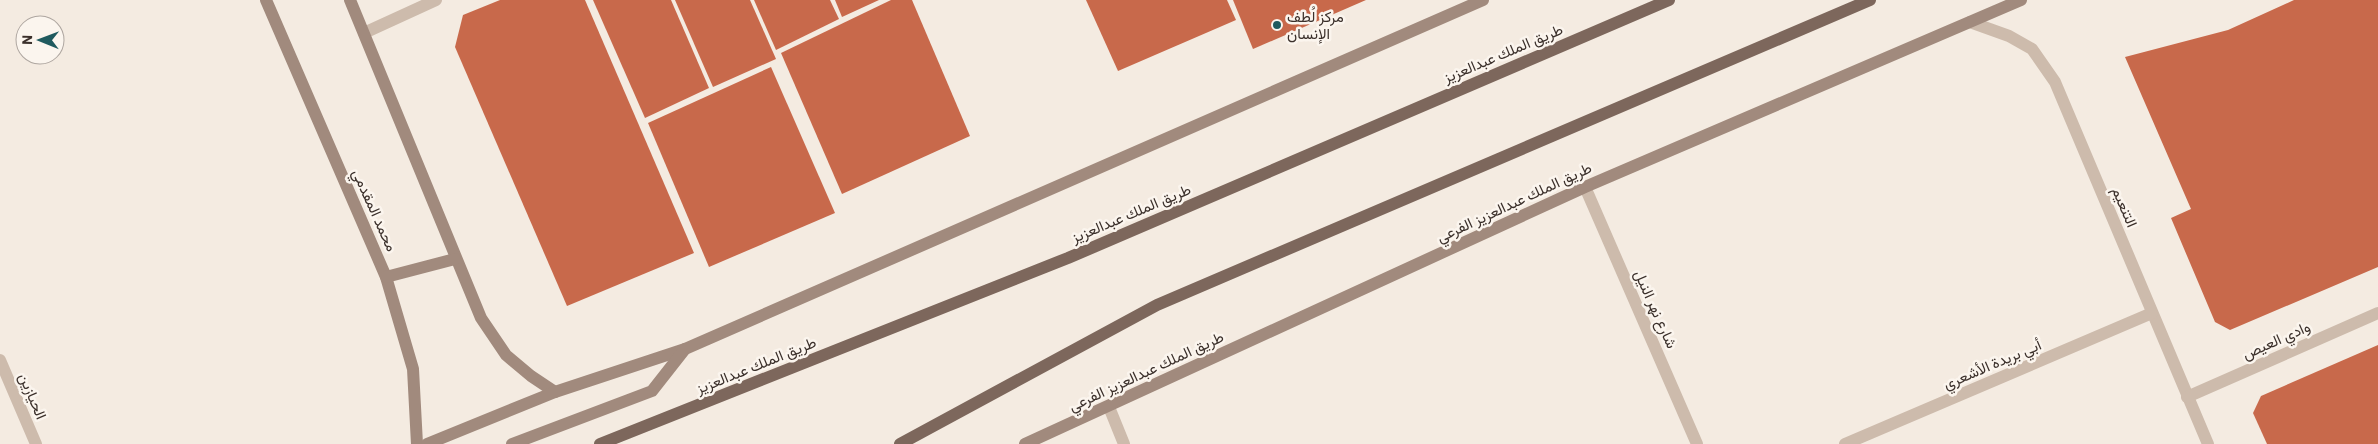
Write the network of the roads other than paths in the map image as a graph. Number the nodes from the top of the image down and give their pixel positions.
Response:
1 (266, 0) edge
2 (350, 0) edge
3 (436, 0) edge
4 (1483, 0) edge
5 (1669, 0) edge
6 (1870, 0) edge
7 (2021, 0) edge
8 (1970, 22) junction
9 (364, 33) junction
10 (1585, 187) junction
11 (455, 259) junction
12 (386, 277) junction
13 (2152, 313) junction
14 (2378, 313) edge
15 (685, 349) junction
16 (0, 360) edge
17 (555, 392) junction
18 (2187, 397) junction
19 (1109, 407) junction
20 (36, 444) edge
21 (418, 444) edge
22 (427, 444) edge
23 (512, 444) edge
24 (600, 444) edge
25 (900, 444) edge
26 (1025, 444) edge
27 (1124, 444) edge
28 (1698, 444) edge
29 (1845, 444) edge
30 (2208, 444) edge

1 - 12 street, محمد المقدمي
2 - 9 street
3 - 9 street
4 - 15 street
5 - 24 main road, طريق الملك عبدالعزيز
6 - 25 main road
7 - 8 street, طريق الملك عبدالعزيز الفرعي
8 - 10 street, طريق الملك عبدالعزيز الفرعي
8 - 13 street, التنعيم
9 - 11 street
10 - 19 street, طريق الملك عبدالعزيز الفرعي
10 - 28 street, شارع نهر النيل
11 - 12 street
11 - 17 street
12 - 21 street, محمد المقدمي
13 - 18 street, التنعيم
13 - 29 street, أبي بريدة الأشعري
14 - 18 street, وادي العيص
15 - 17 street
15 - 23 street
16 - 20 street, الحيازين
17 - 22 street
18 - 30 street, التنعيم
19 - 26 street, طريق الملك عبدالعزيز الفرعي
19 - 27 street

